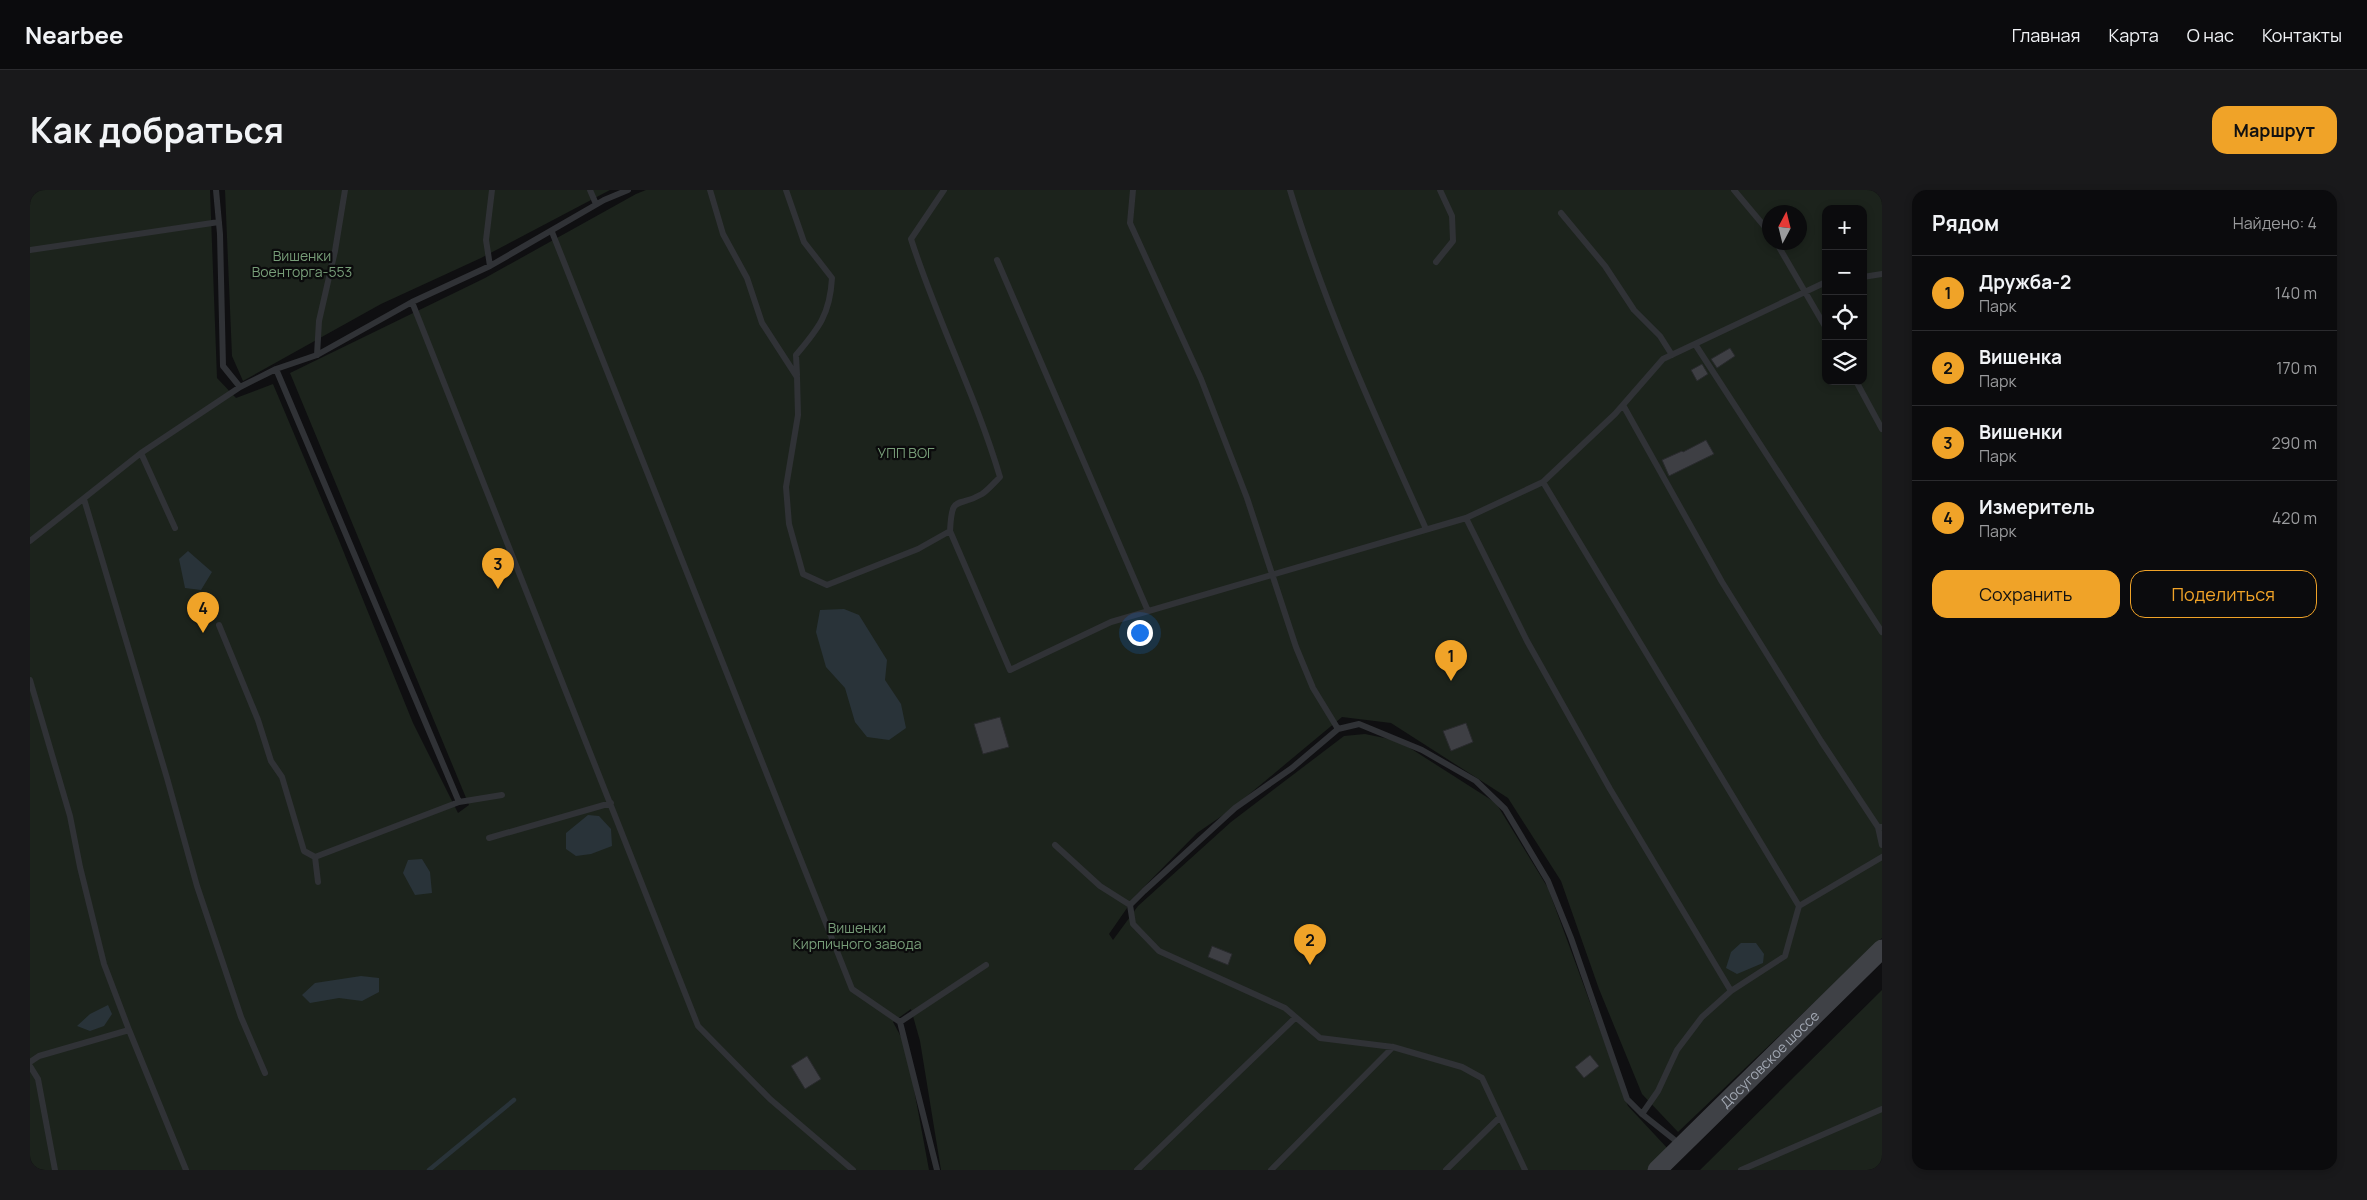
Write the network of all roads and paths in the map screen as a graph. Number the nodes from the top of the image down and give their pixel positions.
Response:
1 (216, 190) edge
2 (345, 190) edge
3 (492, 190) edge
4 (590, 190) edge
5 (628, 190) edge
6 (710, 190) edge
7 (786, 190) edge
8 (944, 190) edge
9 (1134, 190) edge
10 (1290, 190) edge
11 (1440, 190) edge
12 (1734, 190) edge
13 (596, 204) junction
14 (1561, 213) dead end
15 (219, 222) junction
16 (1762, 223) edge
17 (552, 232) junction
18 (30, 250) edge
19 (1781, 250) edge
20 (997, 260) dead end
21 (1436, 262) dead end
22 (490, 266) junction
23 (1882, 274) edge
24 (1867, 276) edge
25 (1822, 284) edge
26 (1805, 291) junction
27 (412, 302) junction
28 (1822, 321) edge
29 (1695, 344) junction
30 (317, 355) junction
31 (1672, 355) junction
32 (276, 369) junction
33 (797, 376) junction
34 (1858, 385) edge
35 (240, 388) junction
36 (1623, 405) junction
37 (1882, 429) edge
38 (141, 453) junction
39 (1543, 482) junction
40 (84, 499) junction
41 (1466, 518) junction
42 (174, 528) dead end
43 (1426, 529) junction
44 (950, 531) junction
45 (30, 541) edge
46 (1273, 574) junction
47 (1148, 611) junction
48 (219, 625) dead end
49 (1882, 632) edge
50 (30, 680) edge
51 (1338, 729) junction
52 (502, 795) dead end
53 (459, 802) junction
54 (610, 804) junction
55 (1880, 827) edge
56 (489, 838) dead end
57 (1882, 845) edge
58 (1055, 846) dead end
59 (315, 857) junction
60 (1882, 857) edge
61 (318, 882) dead end
62 (1130, 905) junction
63 (1799, 906) junction
64 (1882, 949) edge
65 (986, 965) dead end
66 (1731, 991) junction
67 (1295, 1018) junction
68 (900, 1022) junction
69 (129, 1030) junction
70 (1393, 1047) junction
71 (30, 1062) edge
72 (30, 1066) edge
73 (265, 1073) dead end
74 (1882, 1109) edge
75 (1642, 1114) junction
76 (1500, 1117) junction
77 (1682, 1146) junction
78 (54, 1170) edge
79 (186, 1170) edge
80 (853, 1170) edge
81 (937, 1170) edge
82 (1137, 1170) edge
83 (1272, 1170) edge
84 (1446, 1170) edge
85 (1525, 1170) edge
86 (1657, 1170) edge
87 (1741, 1170) edge

1 - 15 lane
2 - 30 lane
3 - 22 lane
4 - 13 lane
5 - 13 lane
6 - 33 lane
7 - 33 lane
8 - 44 lane
9 - 46 lane
10 - 43 lane
11 - 21 lane
12 - 16 lane
13 - 17 lane
14 - 31 lane
15 - 18 lane
15 - 35 lane
17 - 22 lane
17 - 68 lane
19 - 26 lane
20 - 47 lane
22 - 27 lane
23 - 24 lane
25 - 26 lane
26 - 28 lane
26 - 29 lane
27 - 30 lane
27 - 54 lane
29 - 31 lane
29 - 49 lane
30 - 32 lane
31 - 36 lane
32 - 35 lane
32 - 53 lane
33 - 44 lane
34 - 37 lane
35 - 38 lane
36 - 39 lane
36 - 55 lane
38 - 40 lane
38 - 42 lane
39 - 41 lane
39 - 63 lane
40 - 45 lane
40 - 73 lane
41 - 43 lane
41 - 66 lane
43 - 46 lane
44 - 47 lane
46 - 47 lane
46 - 51 lane
48 - 59 lane
50 - 69 lane
51 - 62 lane
51 - 75 lane
52 - 53 lane
53 - 59 lane
54 - 56 lane
54 - 80 lane
55 - 57 lane
58 - 62 lane
59 - 61 lane
60 - 63 lane
62 - 67 lane
63 - 66 lane
64 - 77 main road, Досуговское шоссе
65 - 68 lane
66 - 75 lane
67 - 70 lane
67 - 82 lane
68 - 81 lane
69 - 71 lane
69 - 79 lane
70 - 76 lane
70 - 83 lane
72 - 78 lane
74 - 87 lane
75 - 77 lane
76 - 84 lane
76 - 85 lane
77 - 86 main road, Досуговское шоссе

